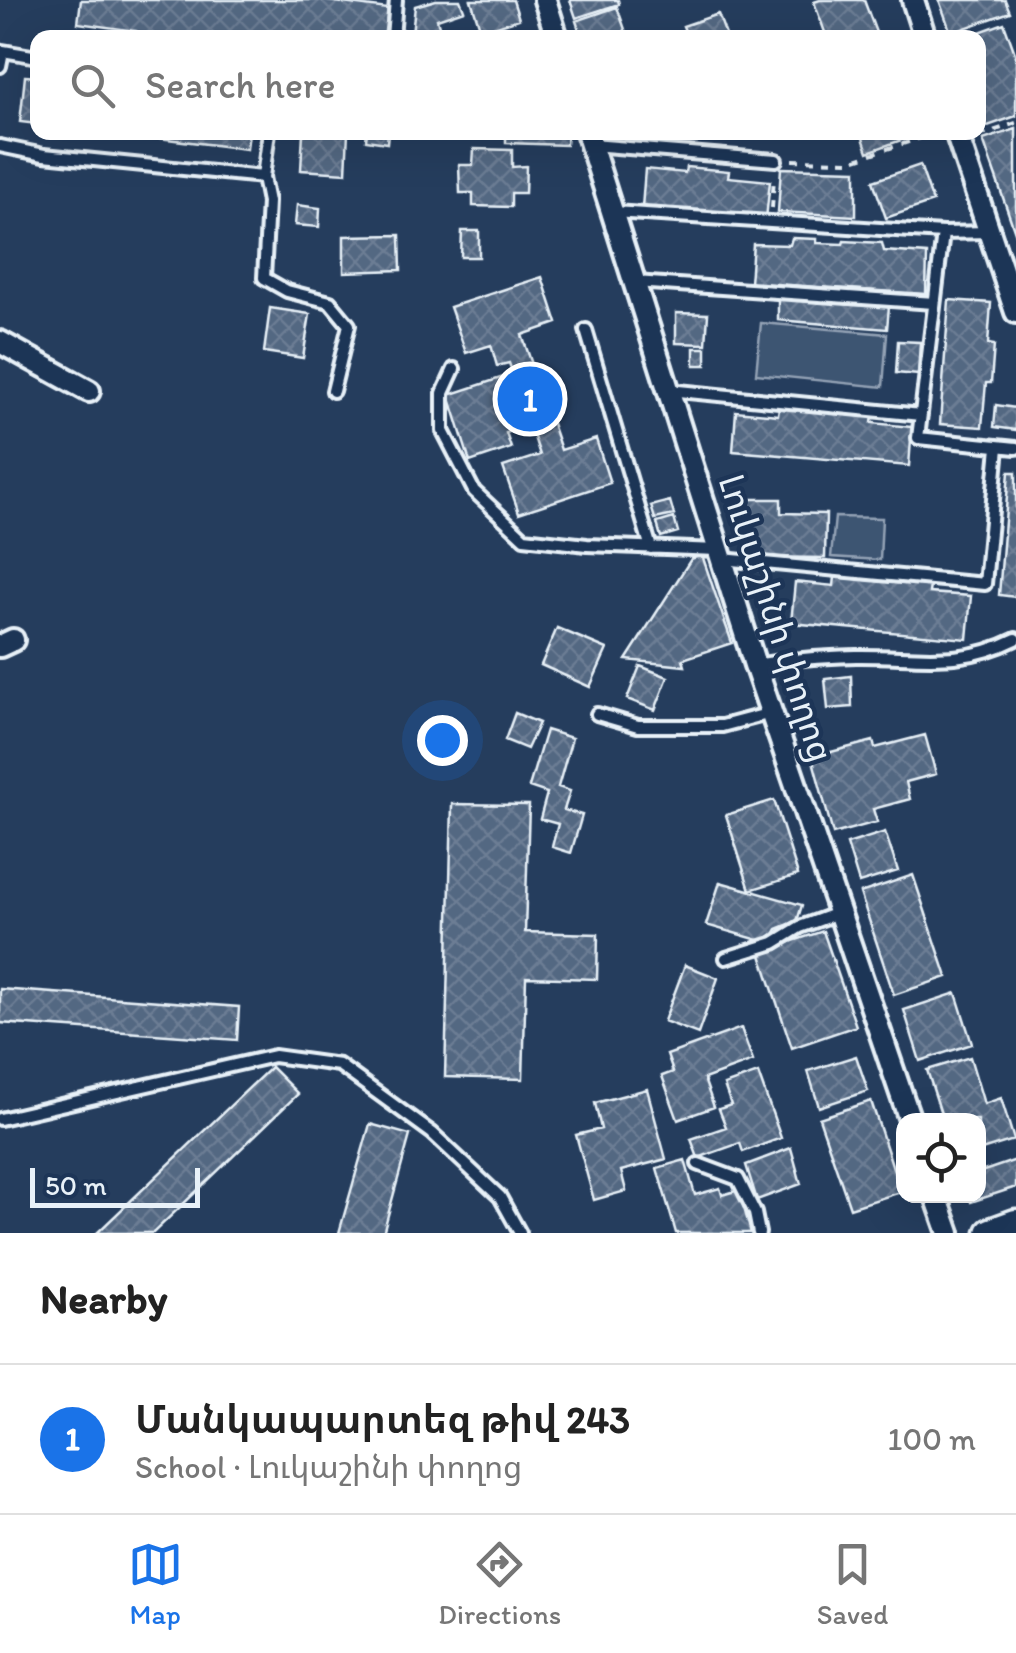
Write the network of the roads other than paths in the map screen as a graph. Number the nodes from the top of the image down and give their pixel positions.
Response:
1 (396, 0) edge
2 (545, 0) edge
3 (913, 0) edge
4 (394, 30) edge
5 (554, 30) edge
6 (922, 30) edge
7 (30, 56) edge
8 (0, 66) edge
9 (268, 140) edge
10 (589, 140) edge
11 (598, 140) edge
12 (959, 140) edge
13 (0, 146) edge
14 (776, 160) road end
15 (263, 178) junction
16 (612, 212) junction
17 (990, 232) junction
18 (942, 234) junction
19 (634, 282) junction
20 (934, 303) junction
21 (1016, 312) edge
22 (586, 330) dead end
23 (0, 342) edge
24 (454, 369) dead end
25 (668, 390) junction
26 (89, 391) dead end
27 (333, 391) dead end
28 (921, 415) junction
29 (998, 447) junction
30 (1016, 448) edge
31 (652, 548) junction
32 (720, 555) junction
33 (1016, 639) edge
34 (755, 665) junction
35 (771, 713) junction
36 (597, 714) dead end
37 (840, 912) junction
38 (726, 958) dead end
39 (908, 1113) edge
40 (0, 1119) edge
41 (698, 1164) dead end
42 (938, 1203) edge
43 (1016, 1224) edge
44 (520, 1233) edge
45 (759, 1233) edge
46 (949, 1233) edge
47 (991, 1233) edge

1 - 4 lane
2 - 5 street
3 - 6 street
7 - 8 lane
9 - 15 lane
10 - 16 street, Լուկաշինի փողոց
11 - 14 lane
12 - 17 street
13 - 15 lane
15 - 27 lane
16 - 18 lane
16 - 19 street, Լուկաշինի փողոց
17 - 18 lane
17 - 21 street
18 - 20 lane
19 - 20 lane
19 - 25 street, Լուկաշինի փողոց
20 - 28 lane
22 - 31 lane
23 - 26 street
24 - 31 lane
25 - 28 lane
25 - 32 street, Լուկաշինի փողոց
28 - 29 lane
29 - 30 lane
29 - 32 lane
31 - 32 lane
32 - 34 street, Լուկաշինի փողոց
33 - 34 lane
34 - 35 street, Լուկաշինի փողոց
35 - 36 lane
35 - 37 street, Լուկաշինի փողոց
37 - 38 lane
37 - 39 street, Լուկաշինի փողոց
40 - 44 lane
41 - 45 lane
42 - 46 street
43 - 47 street

